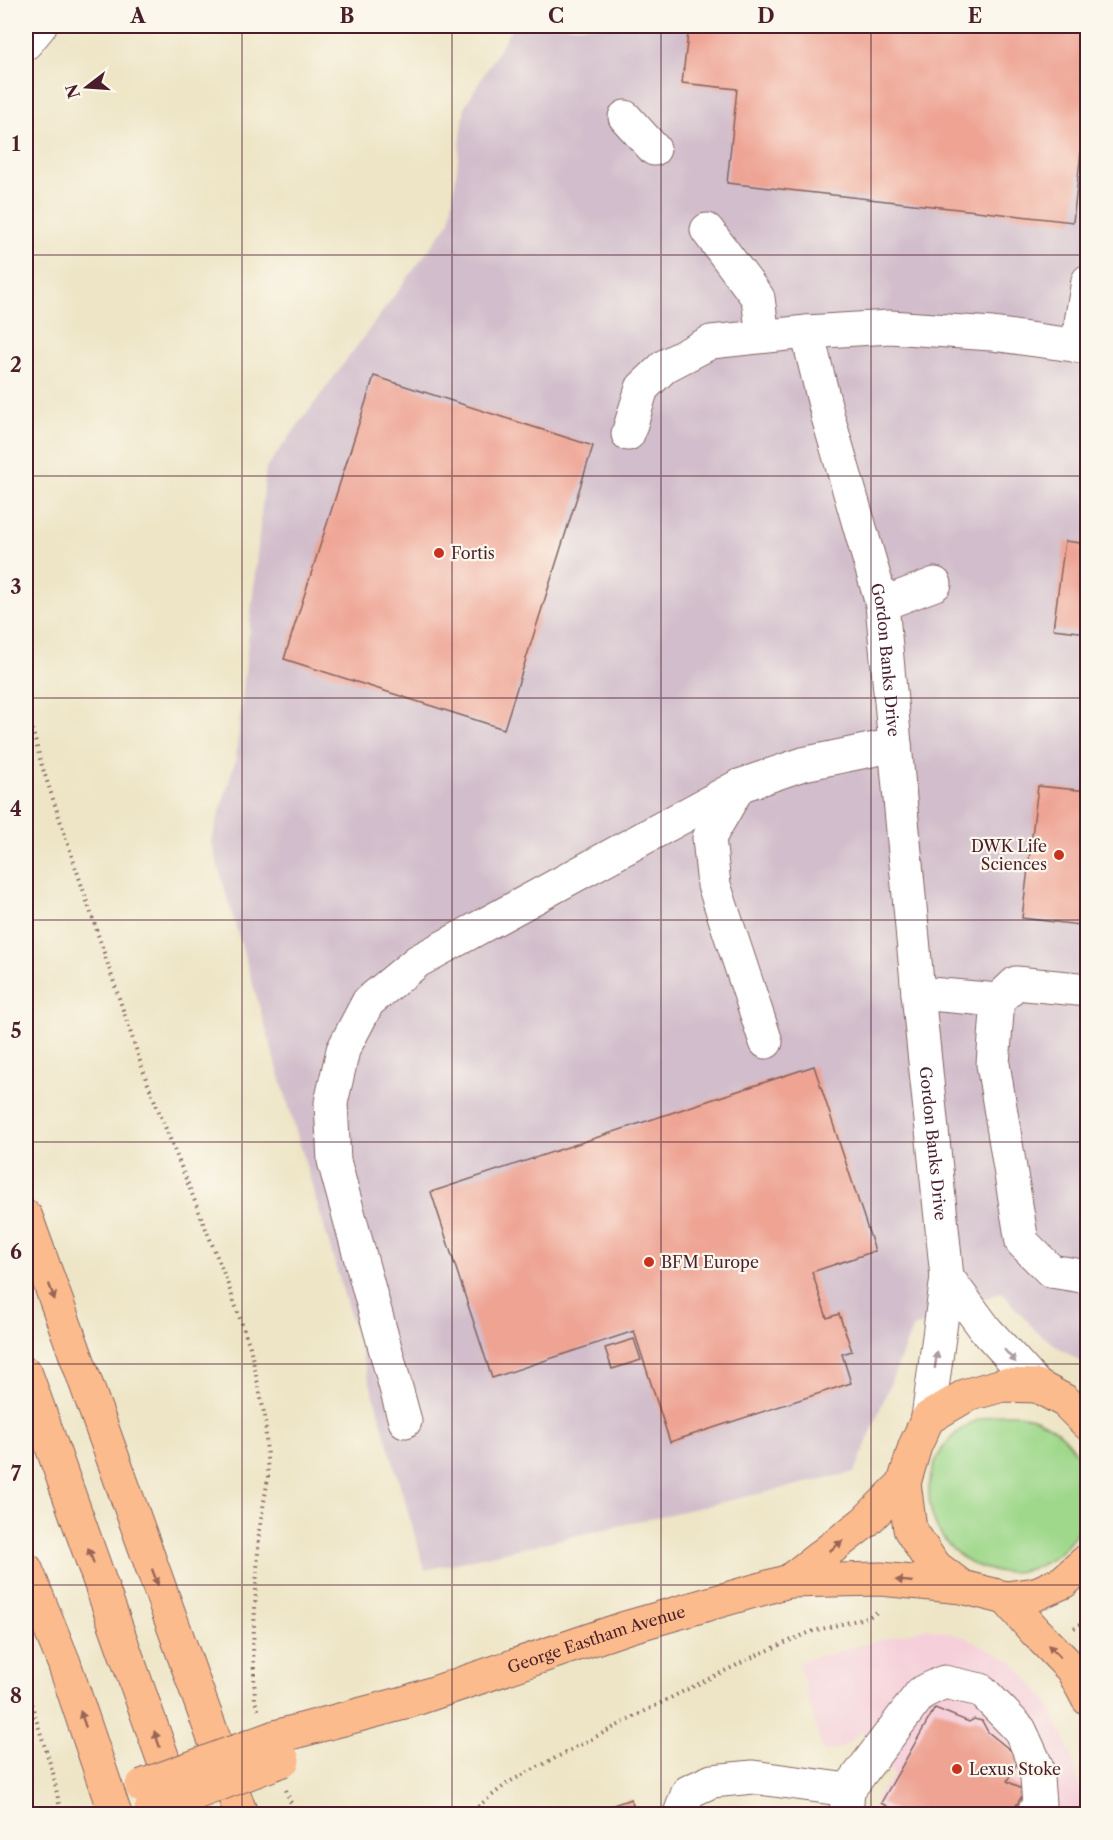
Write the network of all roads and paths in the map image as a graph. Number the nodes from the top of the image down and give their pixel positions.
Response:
1 (40, 26) edge
2 (26, 43) edge
3 (625, 117) dead end
4 (654, 149) dead end
5 (707, 230) dead end
6 (1088, 281) edge
7 (807, 332) junction
8 (763, 336) junction
9 (1082, 346) edge
10 (628, 434) dead end
11 (935, 584) dead end
12 (882, 604) junction
13 (26, 706) edge
14 (895, 745) junction
15 (739, 786) junction
16 (1088, 990) edge
17 (918, 993) junction
18 (998, 1000) junction
19 (766, 1042) dead end
20 (26, 1217) edge
21 (1088, 1276) edge
22 (947, 1277) junction
23 (26, 1374) edge
24 (1063, 1397) edge
25 (928, 1418) junction
26 (405, 1421) dead end
27 (1088, 1424) edge
28 (904, 1483) junction
29 (1088, 1560) edge
30 (26, 1569) edge
31 (881, 1579) junction
32 (789, 1581) junction
33 (962, 1587) junction
34 (1006, 1598) junction
35 (26, 1687) edge
36 (1088, 1699) edge
37 (276, 1751) junction
38 (847, 1802) edge
39 (144, 1804) edge
40 (113, 1806) edge
41 (61, 1815) edge
42 (183, 1815) edge
43 (241, 1815) edge
44 (296, 1815) edge
45 (450, 1815) edge
46 (680, 1815) edge
47 (1033, 1815) edge

1 - 2 street
3 - 4 street
5 - 8 street
6 - 9 street
7 - 8 street
7 - 9 street
7 - 12 street, Gordon Banks Drive
8 - 10 street
11 - 12 street
12 - 14 street, Gordon Banks Drive
13 - 37 path
14 - 15 street
14 - 17 street, Gordon Banks Drive
15 - 19 street
15 - 26 street
16 - 18 street
17 - 18 street
17 - 22 street, Gordon Banks Drive
18 - 21 street
20 -> 43 main road
22 -> 24 street
25 -> 22 street, Gordon Banks Drive
42 -> 23 main road
24 - 25 main road
24 - 27 main road
25 - 28 main road
32 -> 28 main road, George Eastham Avenue
28 - 33 main road
29 - 34 main road
40 -> 30 main road
31 - 32 main road, George Eastham Avenue
33 -> 31 main road, George Eastham Avenue
31 - 45 path
32 - 37 main road, George Eastham Avenue
33 - 34 main road
36 -> 34 main road
35 - 41 path
37 - 39 main road, George Eastham Avenue, bridge
37 - 44 path
38 - 46 street
38 - 47 street
39 - 40 main road, George Eastham Avenue

